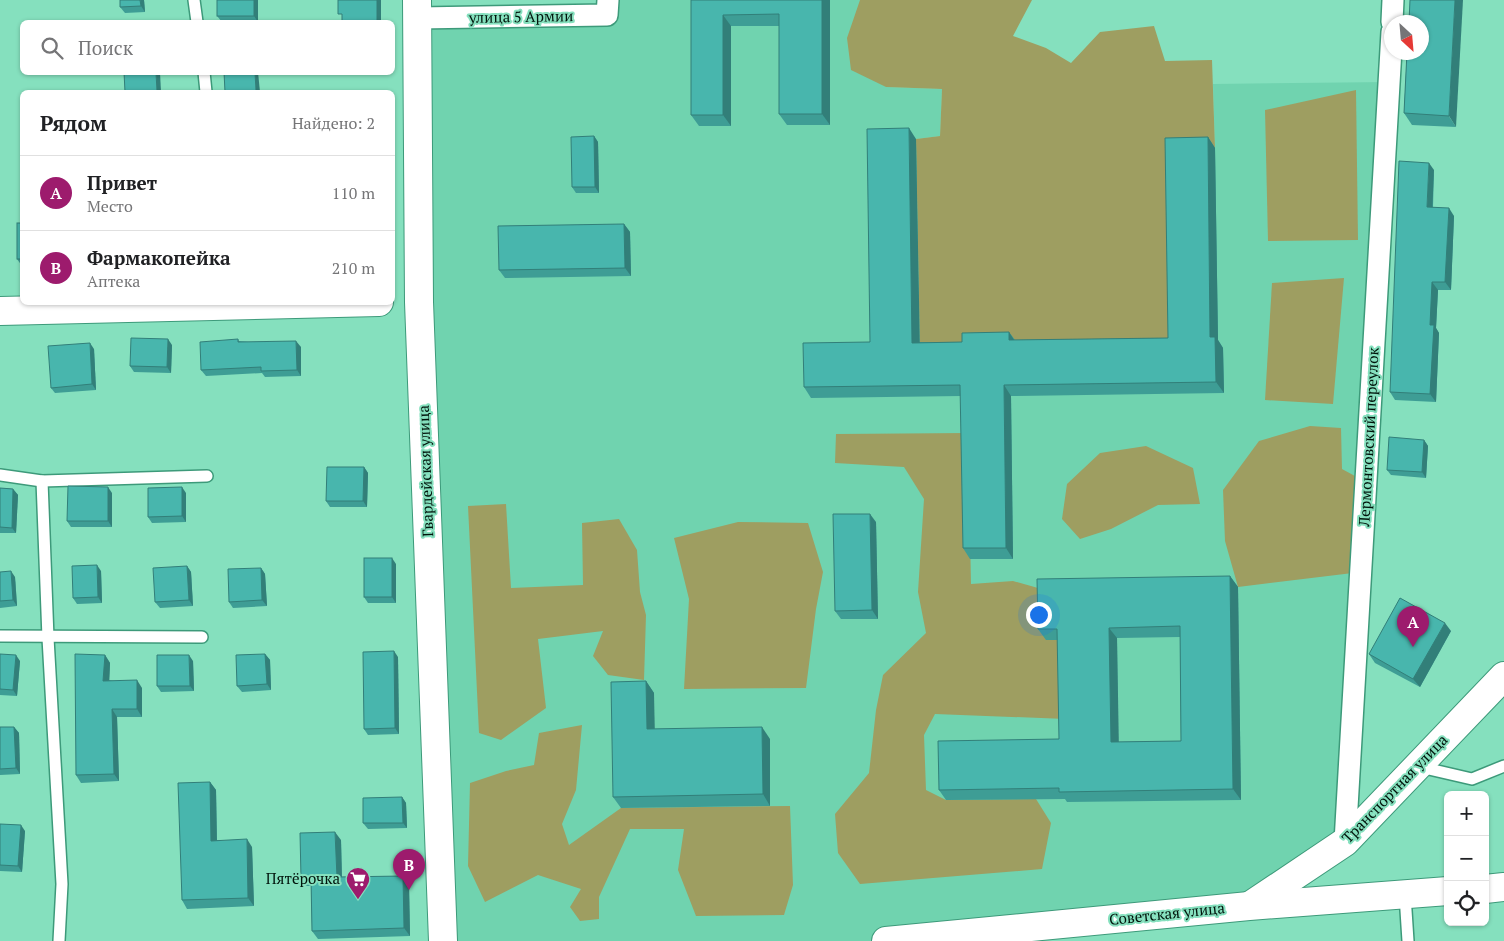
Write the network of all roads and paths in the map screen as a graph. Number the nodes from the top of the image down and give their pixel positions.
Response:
1 (194, 0) edge
2 (608, 0) edge
3 (1393, 0) edge
4 (418, 9) edge
5 (1392, 15) edge
6 (198, 20) edge
7 (1390, 60) edge
8 (204, 75) edge
9 (206, 90) edge
10 (395, 302) edge
11 (419, 302) junction
12 (253, 305) edge
13 (0, 311) edge
14 (0, 474) edge
15 (207, 476) dead end
16 (42, 482) junction
17 (0, 636) edge
18 (202, 637) dead end
19 (48, 638) junction
20 (1504, 676) edge
21 (1504, 766) edge
22 (1418, 767) junction
23 (1345, 842) junction
24 (1504, 888) edge
25 (1489, 889) edge
26 (1444, 892) edge
27 (1405, 894) junction
28 (1249, 906) junction
29 (59, 941) edge
30 (444, 941) edge
31 (886, 941) edge
32 (1408, 941) edge

1 - 6 lane
2 - 4 street, улица 5 Армии
3 - 5 street
4 - 11 main road, Гвардейская улица
7 - 23 street, Лермонтовский переулок
8 - 9 lane
10 - 11 main road
11 - 30 main road, Гвардейская улица
12 - 13 main road
14 - 16 lane
15 - 16 lane
16 - 19 lane
17 - 19 lane
18 - 19 lane
19 - 29 lane
20 - 22 main road, Транспортная улица
21 - 22 lane
22 - 23 main road, Транспортная улица
23 - 28 main road, Транспортная улица
24 - 25 main road
26 - 27 main road, Советская улица
27 - 28 main road, Советская улица
27 - 32 lane
28 - 31 main road, Советская улица

